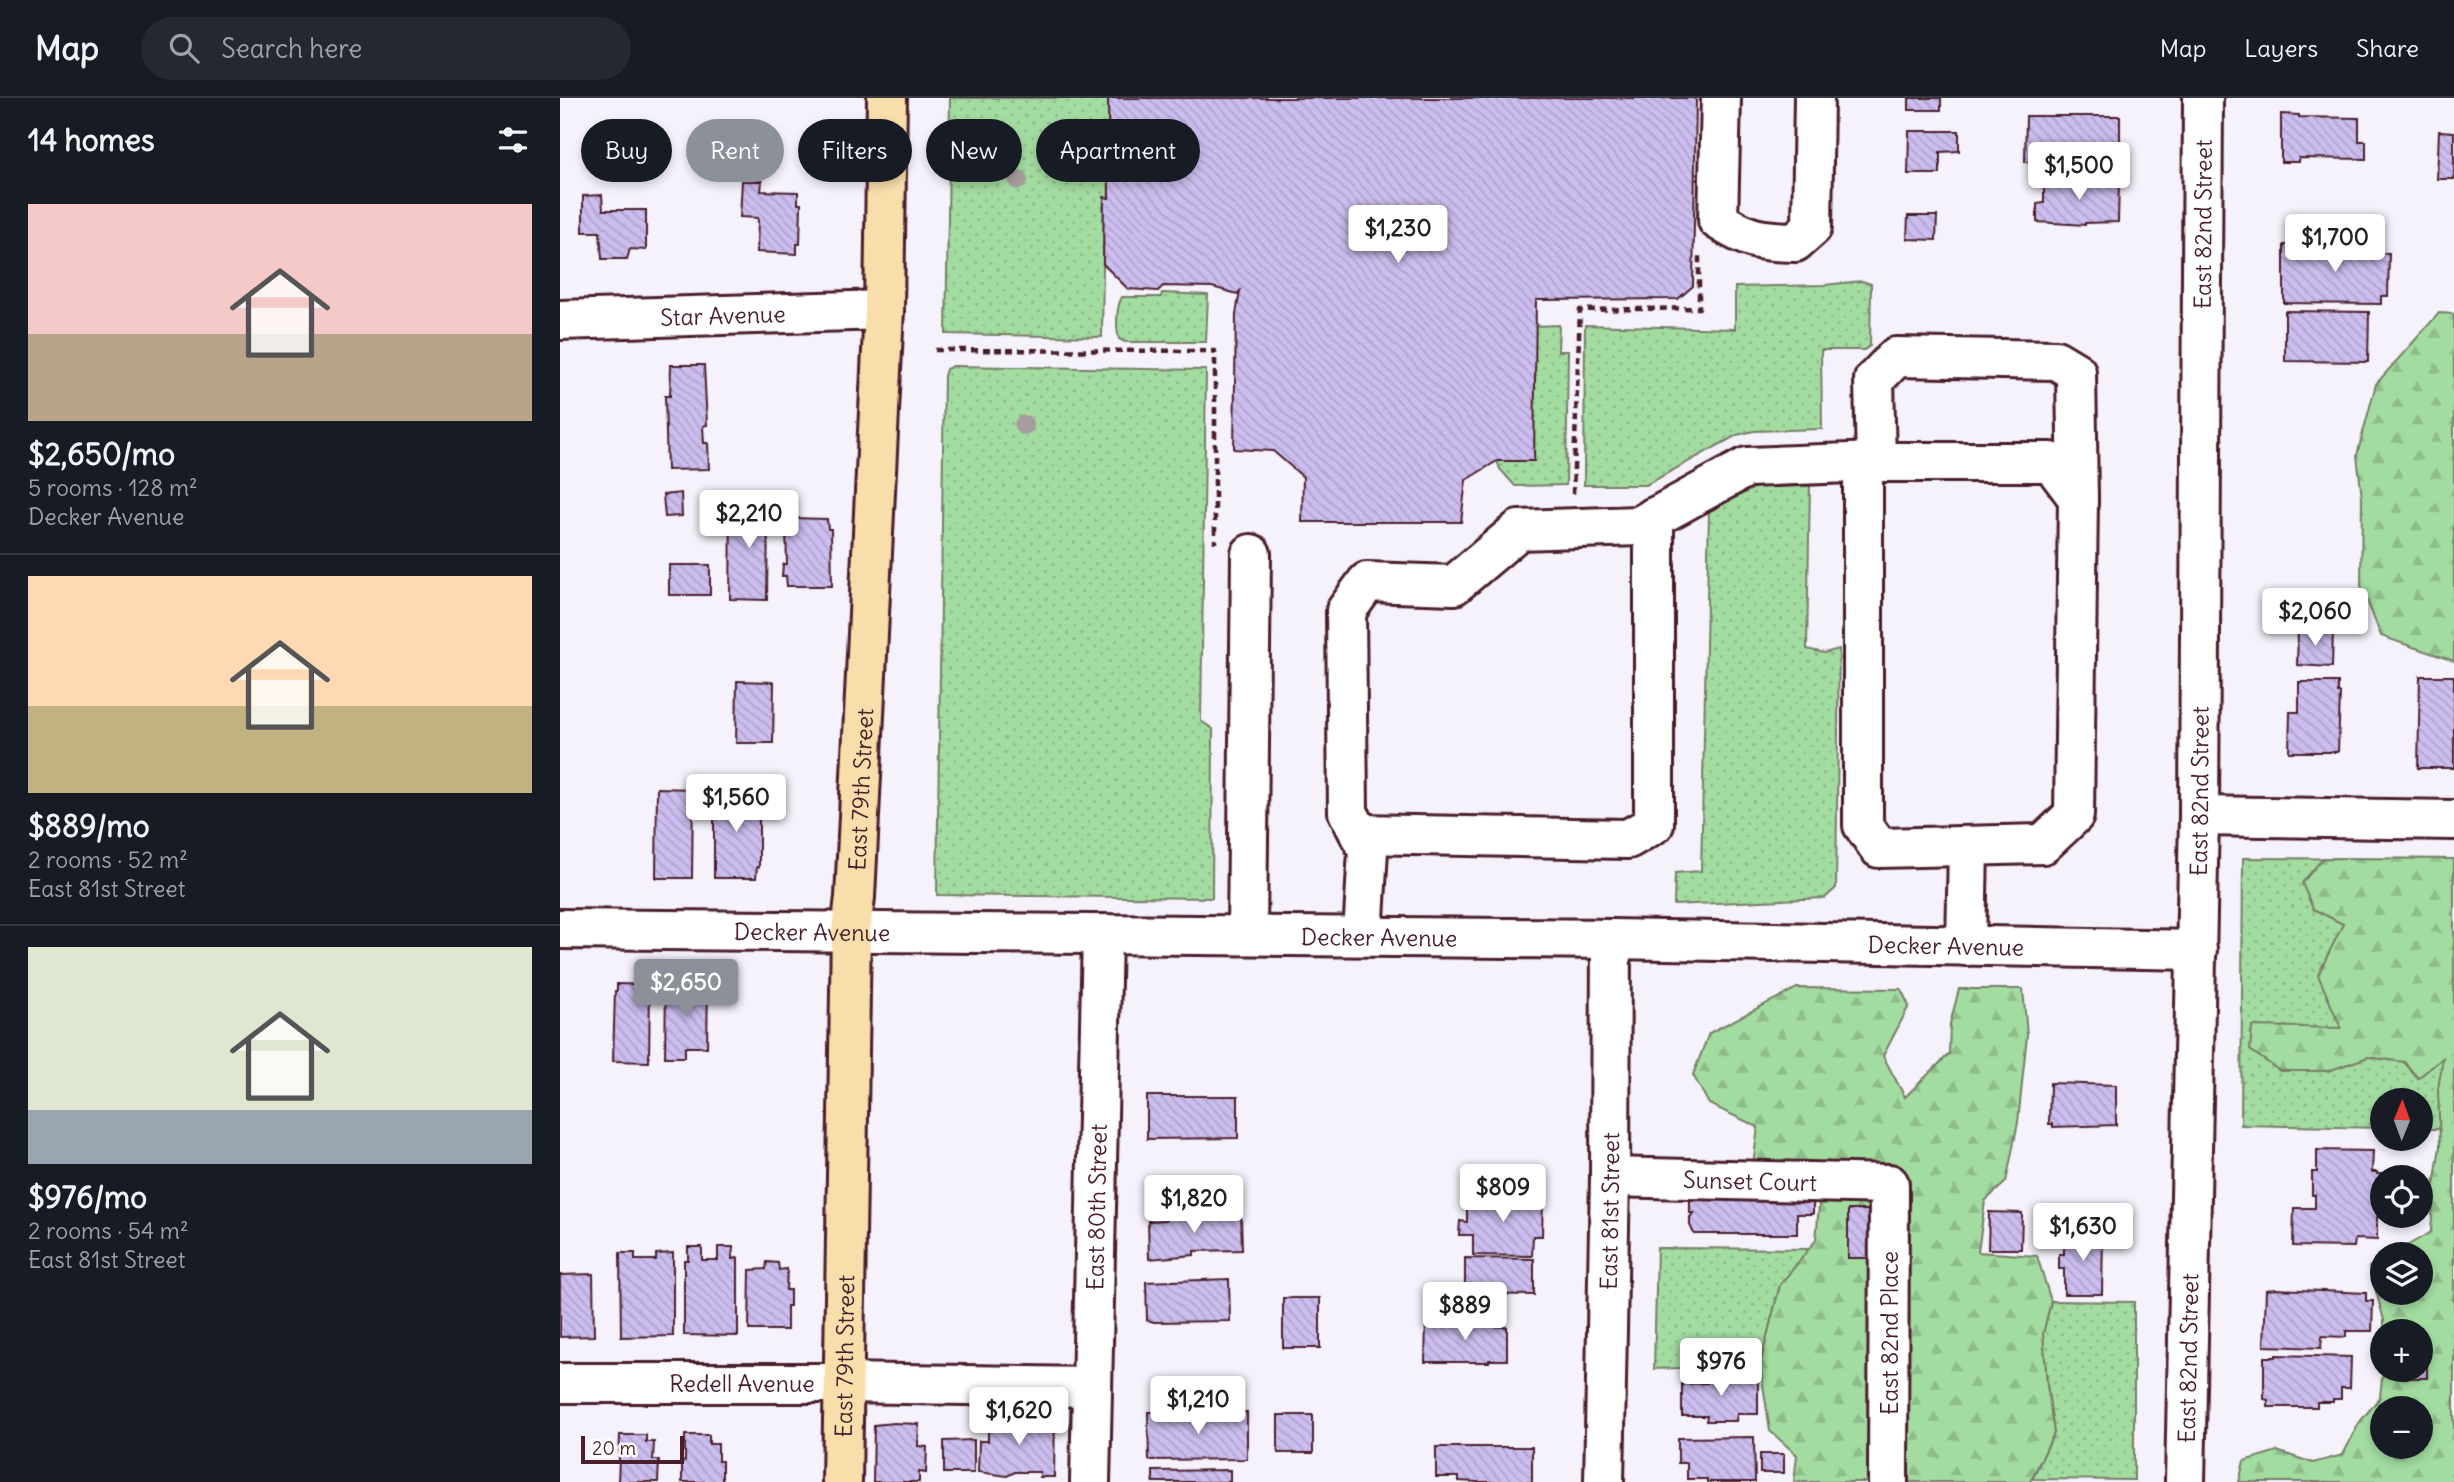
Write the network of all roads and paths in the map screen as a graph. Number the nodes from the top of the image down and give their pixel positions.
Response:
1 (887, 98) edge
2 (1721, 98) edge
3 (1814, 98) edge
4 (2203, 98) edge
5 (1699, 252) dead end
6 (884, 310) junction
7 (560, 320) edge
8 (935, 349) dead end
9 (1870, 463) junction
10 (1573, 495) dead end
11 (2078, 498) junction
12 (1654, 517) junction
13 (1233, 554) joint
14 (2199, 816) junction
15 (2454, 820) edge
16 (1360, 834) junction
17 (1968, 846) junction
18 (560, 929) edge
19 (851, 931) junction
20 (1102, 934) junction
21 (1247, 935) junction
22 (1363, 936) junction
23 (1611, 939) junction
24 (1966, 946) junction
25 (2197, 950) junction
26 (1610, 1177) junction
27 (1889, 1184) joint
28 (560, 1383) edge
29 (843, 1383) junction
30 (1091, 1387) junction
31 (842, 1482) edge
32 (1090, 1482) edge
33 (1604, 1482) edge
34 (1888, 1482) edge
35 (2185, 1482) edge

1 - 6 main road, East 79th Street
2 - 3 street
4 - 14 street, East 82nd Street
5 - 10 path
6 - 7 street, Star Avenue
6 - 19 main road, East 79th Street
8 - 13 path
9 - 11 street
9 - 11 street
9 - 12 street
9 - 17 street
11 - 17 street
12 - 16 street
12 - 16 street
13 - 21 street
14 - 15 street
14 - 25 street, East 82nd Street
16 - 22 street
17 - 24 street
18 - 19 street, Decker Avenue
19 - 20 street, Decker Avenue
19 - 29 main road, East 79th Street
20 - 21 street, Decker Avenue
20 - 30 street, East 80th Street
21 - 22 street, Decker Avenue
22 - 23 street, Decker Avenue
23 - 24 street, Decker Avenue
23 - 26 street, East 81st Street
24 - 25 street, Decker Avenue
25 - 35 street, East 82nd Street
26 - 27 street, Sunset Court
26 - 33 street, East 81st Street
27 - 34 street, East 82nd Place
28 - 29 street, Redell Avenue
29 - 30 street, Redell Avenue
29 - 31 main road, East 79th Street
30 - 32 street, East 80th Street

